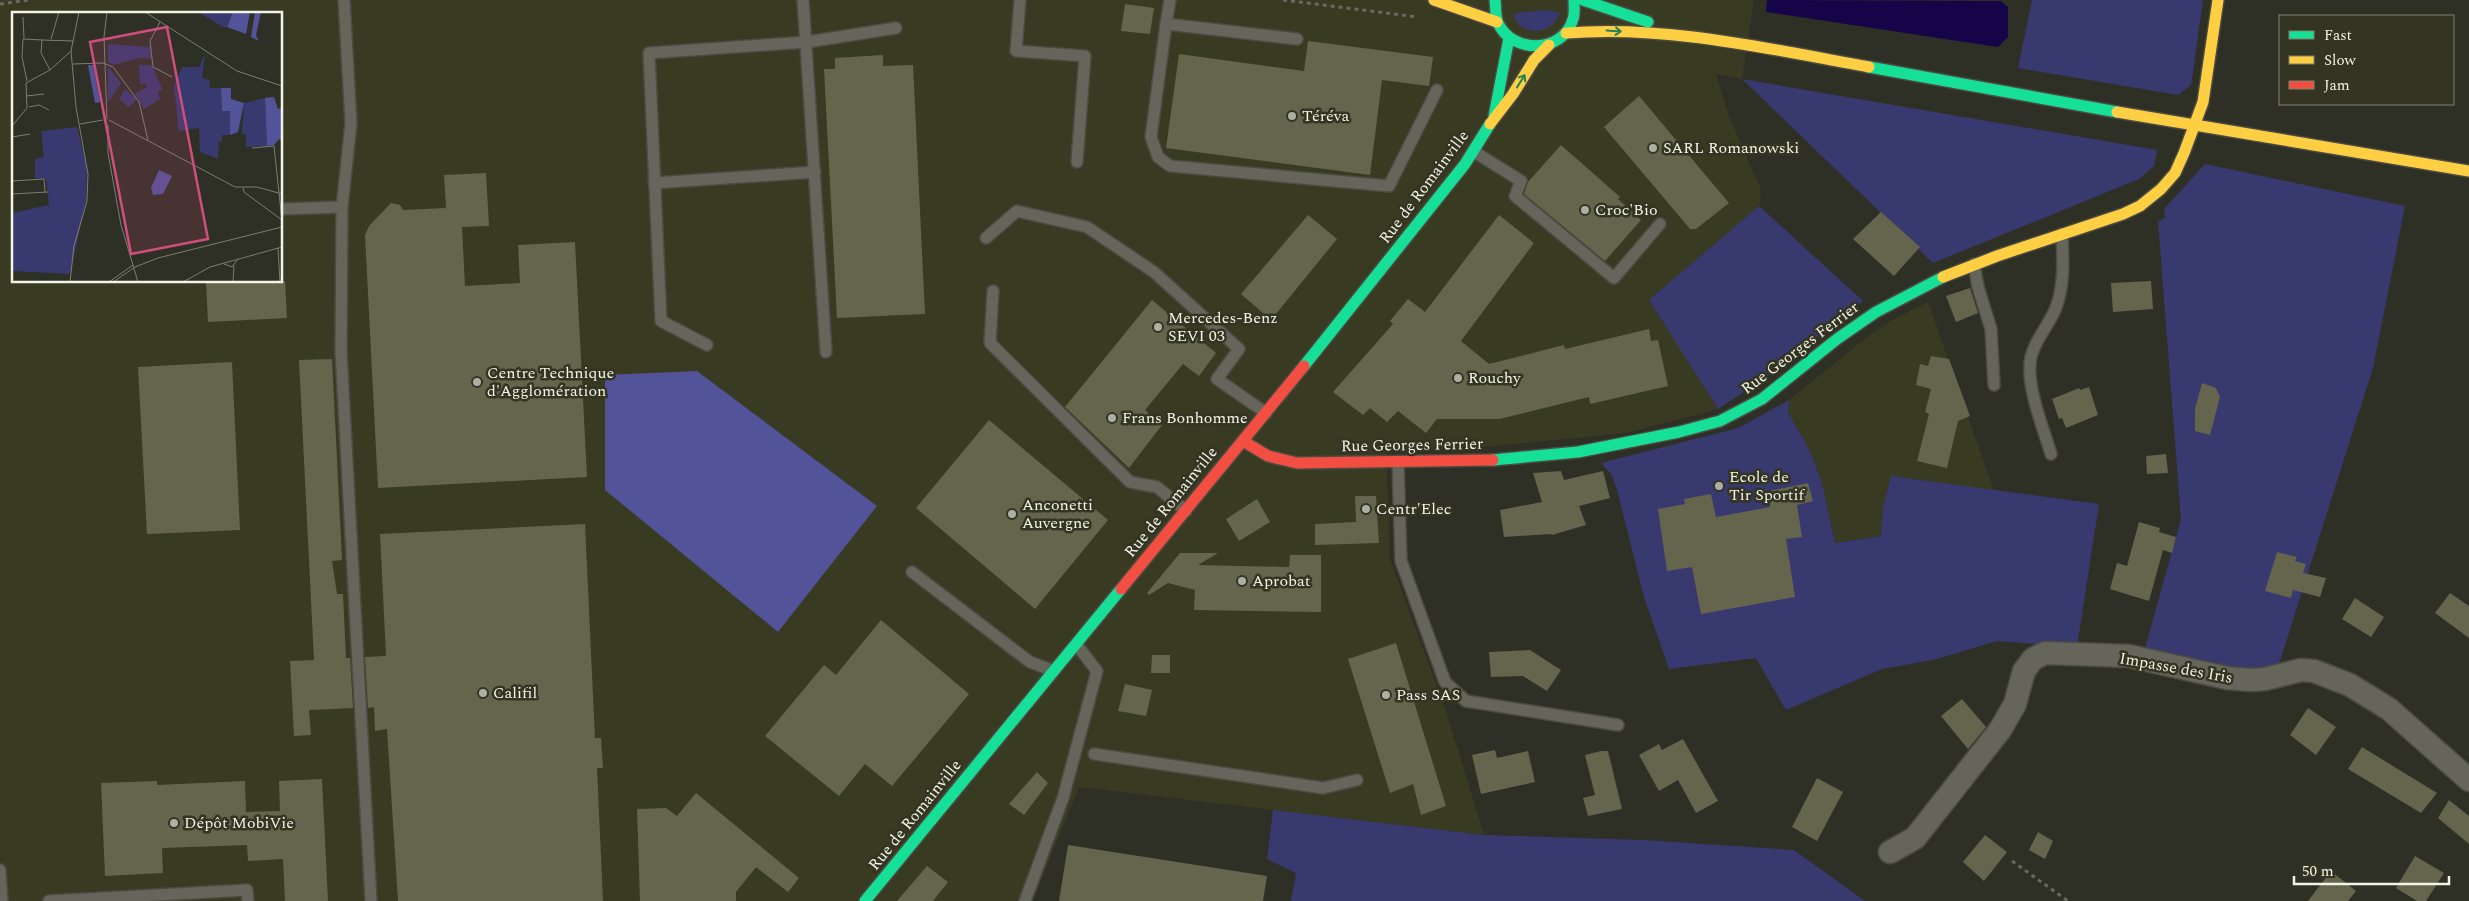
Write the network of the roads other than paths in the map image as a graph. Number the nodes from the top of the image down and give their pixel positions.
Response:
1 (344, 0) edge
2 (803, 0) edge
3 (1020, 0) edge
4 (1170, 0) edge
5 (1434, 0) edge
6 (1495, 0) edge
7 (1574, 0) edge
8 (1583, 0) edge
9 (2218, 0) edge
10 (1497, 22) junction
11 (1166, 24) junction
12 (896, 28) dead end
13 (1566, 33) junction
14 (1700, 37) junction
15 (1509, 38) junction
16 (1297, 39) dead end
17 (807, 42) junction
18 (1549, 45) junction
19 (1437, 90) dead end
20 (1494, 118) junction
21 (2194, 126) junction
22 (1473, 151) junction
23 (1077, 162) dead end
24 (2469, 171) edge
25 (815, 172) junction
26 (654, 183) junction
27 (342, 206) junction
28 (282, 209) edge
29 (1660, 224) dead end
30 (2062, 234) junction
31 (986, 238) dead end
32 (1974, 263) junction
33 (993, 291) dead end
34 (707, 345) dead end
35 (826, 352) dead end
36 (1994, 385) dead end
37 (1266, 413) junction
38 (1243, 441) junction
39 (2051, 454) dead end
40 (1398, 462) junction
41 (1186, 510) junction
42 (912, 572) dead end
43 (1076, 644) junction
44 (1054, 671) junction
45 (1618, 725) dead end
46 (1094, 754) dead end
47 (1357, 780) dead end
48 (2469, 780) edge
49 (1890, 852) dead end
50 (0, 870) edge
51 (2, 901) edge
52 (49, 901) edge
53 (248, 901) edge
54 (371, 901) edge
55 (865, 901) edge
56 (1025, 901) edge

1 - 27 lane
2 - 17 lane
3 - 23 lane
4 - 11 lane
5 - 10 street
6 - 10 street
7 - 13 street
8 - 14 street
9 - 21 street, Rue Georges Ferrier
10 - 15 street
11 - 16 lane
11 - 19 lane
12 - 17 lane
13 -> 14 street
13 - 18 street, Rue de Romainville
14 - 21 street
15 - 18 street
15 - 20 street, Rue de Romainville
17 - 25 lane
17 - 26 lane
20 -> 18 street, Rue de Romainville
20 - 22 street, Rue de Romainville
21 - 24 street
21 - 30 street, Rue Georges Ferrier
22 - 29 lane
22 - 37 street, Rue de Romainville
25 - 26 lane
25 - 35 lane
26 - 34 lane
27 - 28 lane
27 - 54 lane
30 - 32 street, Rue Georges Ferrier
30 - 39 lane
31 - 37 lane
32 - 36 lane
32 - 40 street, Rue Georges Ferrier
33 - 41 lane
37 - 38 street, Rue de Romainville
38 - 40 street, Rue Georges Ferrier
38 - 41 street, Rue de Romainville
40 - 45 lane
41 - 43 street, Rue de Romainville
42 - 44 lane
43 - 44 street, Rue de Romainville
43 - 56 lane
44 - 55 street, Rue de Romainville
46 - 47 lane
48 - 49 street, Impasse des Iris
50 - 51 lane
52 - 53 lane

